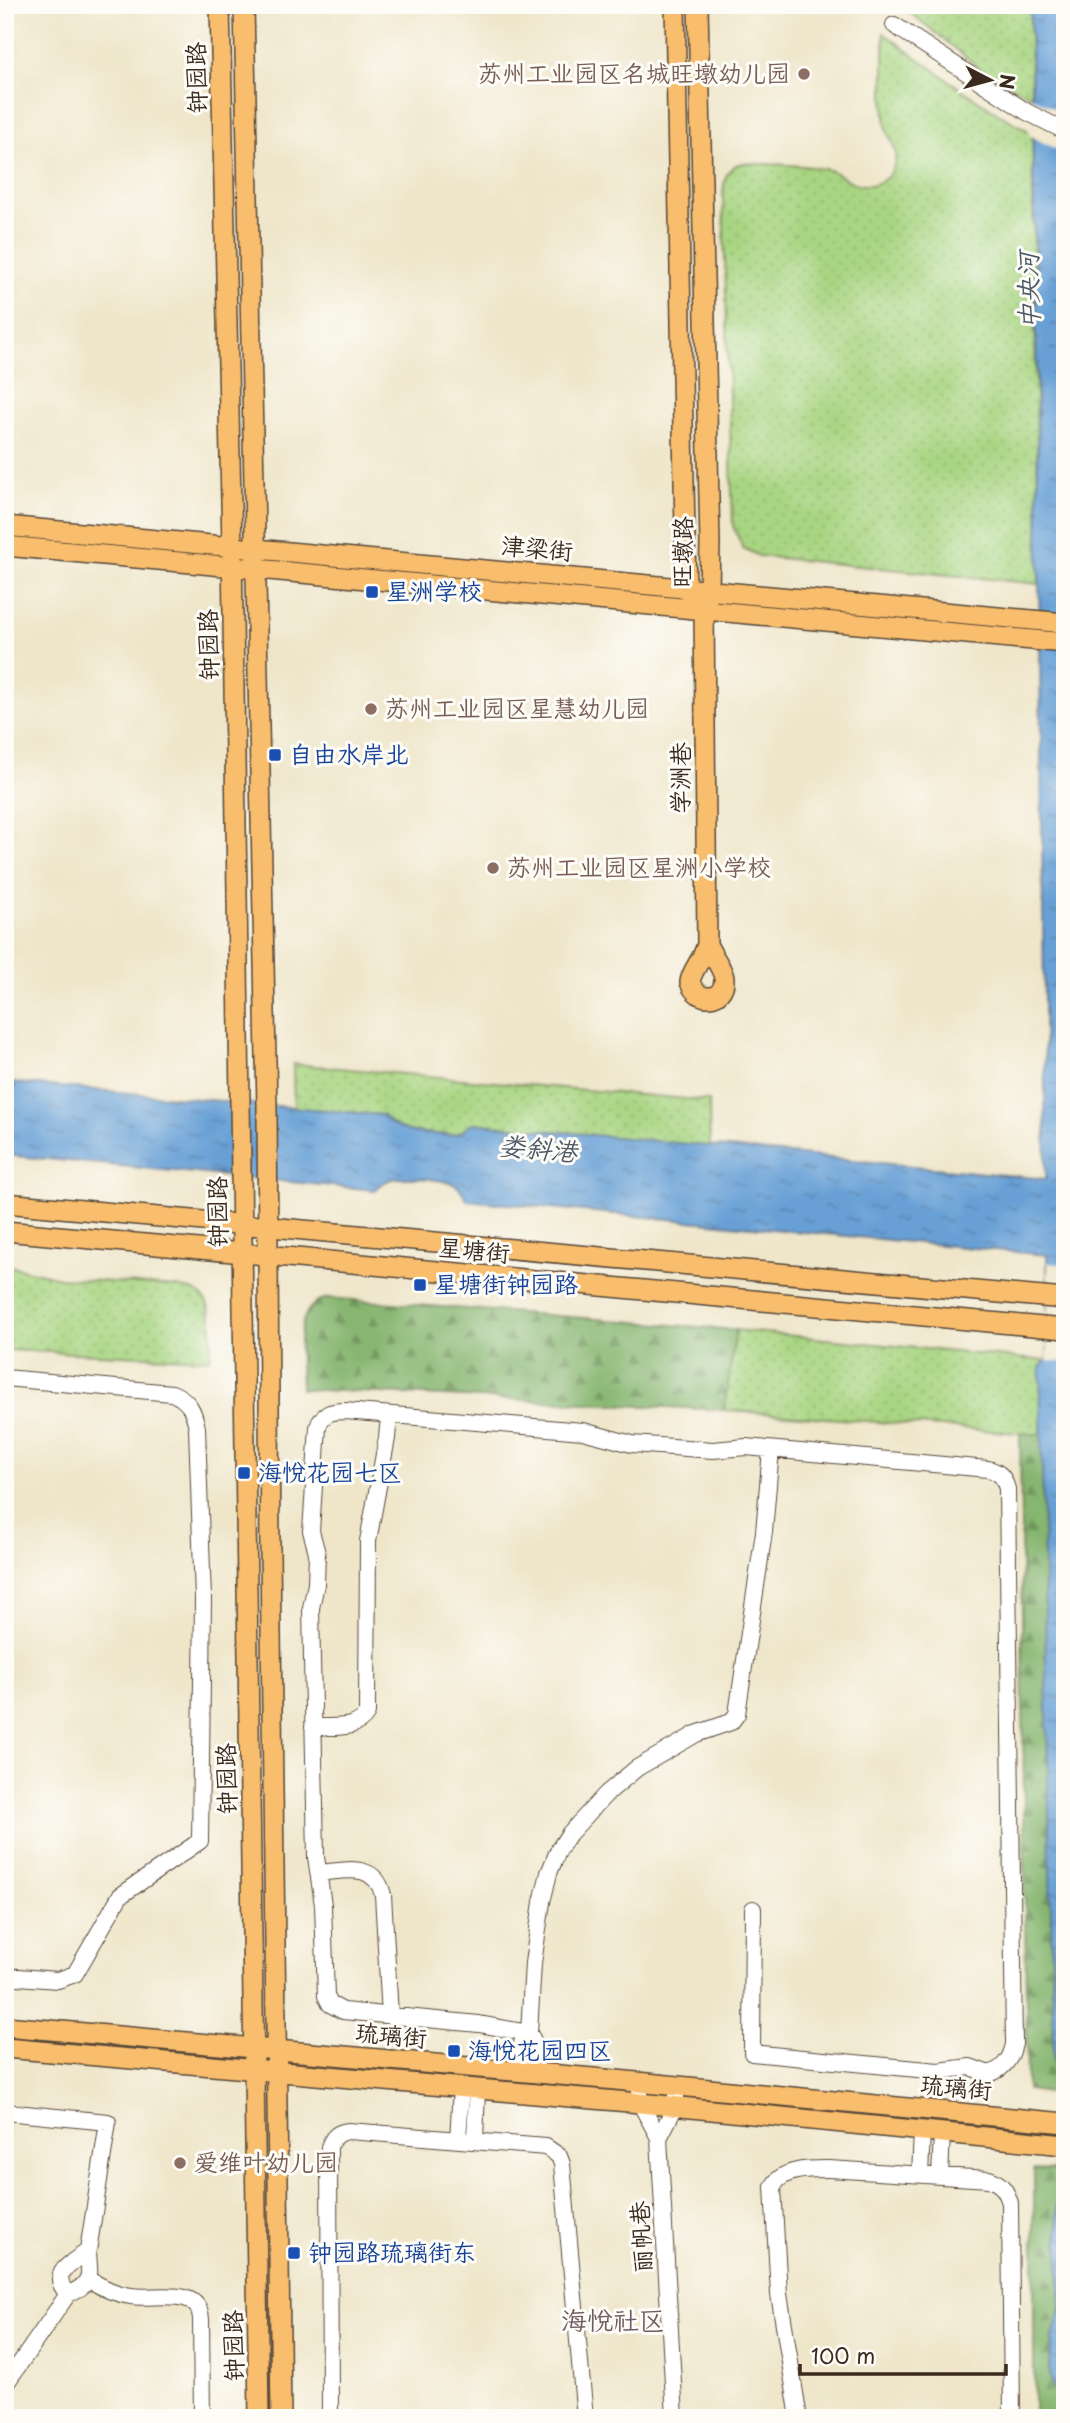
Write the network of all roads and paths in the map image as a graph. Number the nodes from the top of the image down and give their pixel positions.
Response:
1 (220, 5) edge
2 (244, 5) edge
3 (675, 5) edge
4 (698, 5) edge
5 (894, 25) dead end
6 (1065, 131) edge
7 (5, 526) edge
8 (5, 546) edge
9 (232, 557) junction
10 (256, 559) junction
11 (686, 587) junction
12 (709, 590) junction
13 (704, 612) junction
14 (1065, 623) edge
15 (1065, 643) edge
16 (707, 944) dead end
17 (5, 1203) edge
18 (242, 1223) junction
19 (268, 1226) junction
20 (5, 1231) edge
21 (242, 1253) junction
22 (269, 1256) junction
23 (1056, 1298) edge
24 (1056, 1328) edge
25 (5, 1378) edge
26 (389, 1415) junction
27 (771, 1450) junction
28 (313, 1727) junction
29 (318, 1873) junction
30 (753, 1909) dead end
31 (5, 1976) edge
32 (390, 2016) junction
33 (5, 2026) edge
34 (529, 2033) junction
35 (253, 2047) junction
36 (5, 2048) edge
37 (276, 2049) junction
38 (253, 2070) junction
39 (278, 2072) junction
40 (526, 2072) junction
41 (639, 2082) junction
42 (677, 2086) junction
43 (469, 2089) junction
44 (640, 2103) junction
45 (675, 2107) junction
46 (5, 2112) edge
47 (1060, 2122) edge
48 (932, 2133) junction
49 (659, 2138) junction
50 (466, 2141) junction
51 (1060, 2145) edge
52 (920, 2175) junction
53 (940, 2176) junction
54 (88, 2251) junction
55 (89, 2279) junction
56 (68, 2294) junction
57 (5, 2385) edge
58 (202, 2418) edge
59 (259, 2418) edge
60 (281, 2418) edge
61 (330, 2418) edge
62 (585, 2418) edge
63 (675, 2418) edge
64 (799, 2418) edge
65 (1012, 2418) edge

1 - 9 main road, 钟园路
2 - 10 main road, 钟园路
3 - 11 main road, 旺墩路
4 - 12 main road, 旺墩路
5 - 6 street
7 - 9 main road, 津梁街
8 - 9 main road, 津梁街
9 - 10 main road, 津梁街
9 - 18 main road, 钟园路
10 - 11 main road, 津梁街
10 - 13 main road, 津梁街
10 - 19 main road, 钟园路
11 - 12 main road, 津梁街
11 - 13 main road, 旺墩路
12 - 13 main road, 旺墩路
12 - 14 main road, 津梁街
13 - 15 main road, 津梁街
13 - 16 main road, 学洲巷
17 - 18 main road, 星塘街
18 - 19 main road, 星塘街
18 - 21 main road, 钟园路
19 - 22 main road, 钟园路
19 - 23 main road, 星塘街
20 - 21 main road, 星塘街
21 - 22 main road, 星塘街
21 - 35 main road, 钟园路
22 - 24 main road, 星塘街
22 - 37 main road, 钟园路
25 - 31 street
26 - 27 street
26 - 28 street
26 - 28 street
27 - 30 street
27 - 34 street
28 - 29 street
29 - 32 street
29 - 32 street
32 - 34 street
33 - 35 main road, 琉璃街
34 - 40 street
35 - 37 main road, 琉璃街
35 - 38 main road, 钟园路
36 - 38 main road, 琉璃街
37 - 39 main road, 钟园路
37 - 40 main road, 琉璃街
38 - 39 main road, 琉璃街
38 - 59 main road, 钟园路
39 - 43 main road, 琉璃街
39 - 60 main road, 钟园路
40 - 41 main road, 琉璃街
41 - 42 main road, 琉璃街
41 - 44 street, 丽帆巷
42 - 45 street
42 - 47 main road, 琉璃街
43 - 44 main road, 琉璃街
43 - 50 street
44 - 45 main road, 琉璃街
44 - 49 street, 丽帆巷
45 - 48 main road, 琉璃街
45 - 49 street
46 - 54 street
48 - 51 main road, 琉璃街
48 - 52 street
48 - 53 street
49 - 63 street, 丽帆巷
50 - 61 street
50 - 62 street
52 - 53 street
52 - 64 street
53 - 65 street
54 - 55 street
54 - 56 street
55 - 56 street
55 - 58 street
56 - 57 street

